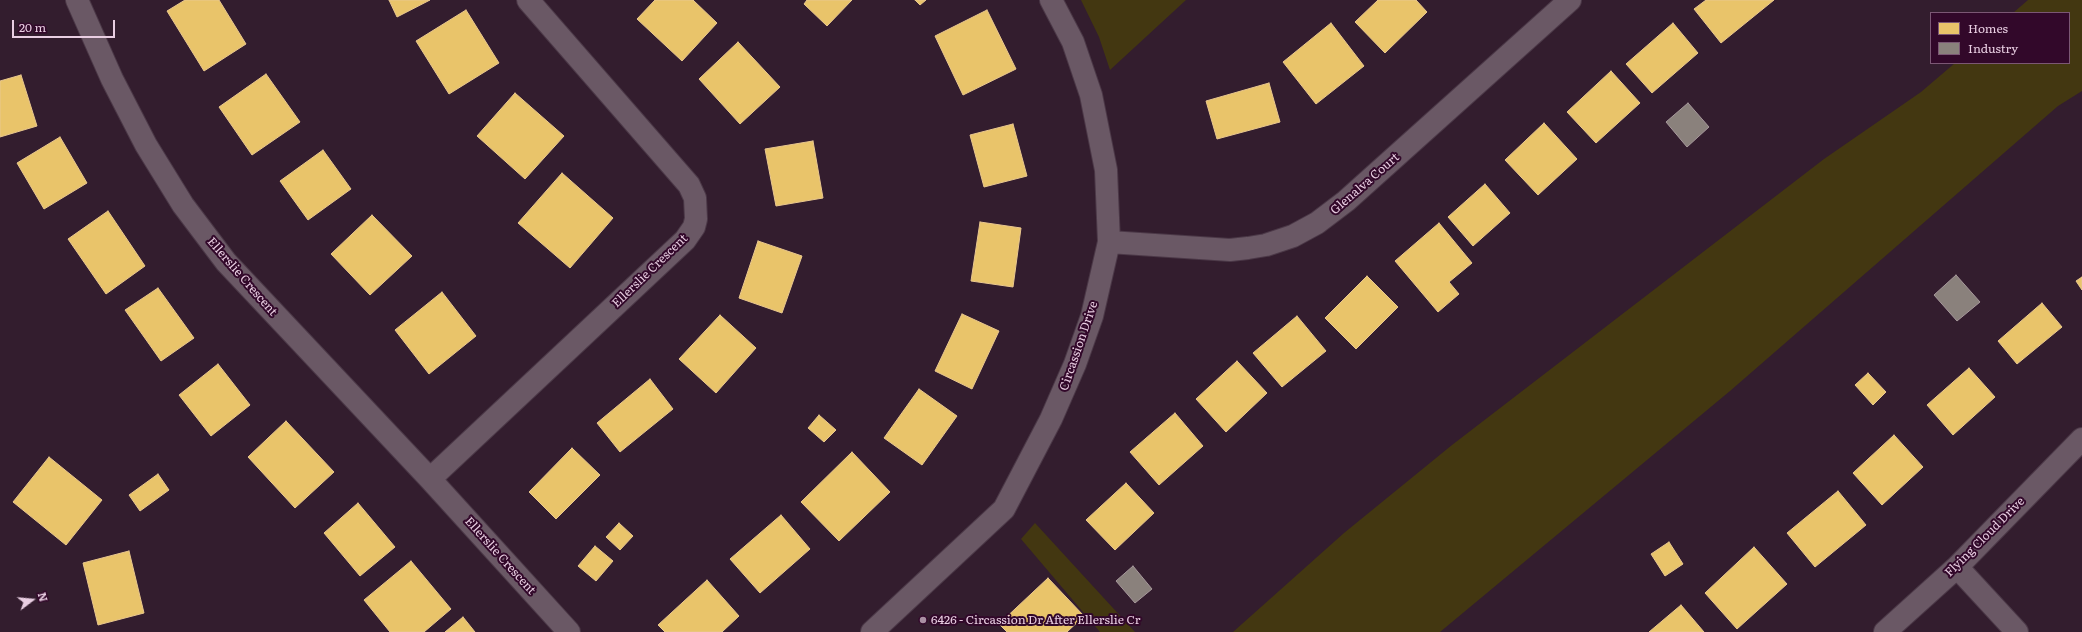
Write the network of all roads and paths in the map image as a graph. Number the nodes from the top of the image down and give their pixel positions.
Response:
1 (77, 0) edge
2 (528, 0) edge
3 (1051, 0) edge
4 (1570, 0) edge
5 (1109, 242) junction
6 (2082, 439) edge
7 (430, 479) junction
8 (1957, 567) junction
9 (569, 632) edge
10 (872, 632) edge
11 (1885, 632) edge
12 (2017, 632) edge

1 - 7 street, Ellerslie Crescent
2 - 7 street, Ellerslie Crescent
3 - 5 street, Circassion Drive
4 - 5 street, Glenalva Court
5 - 10 street, Circassion Drive
6 - 8 street, Flying Cloud Drive
7 - 9 street, Ellerslie Crescent
8 - 11 street, Flying Cloud Drive
8 - 12 street

